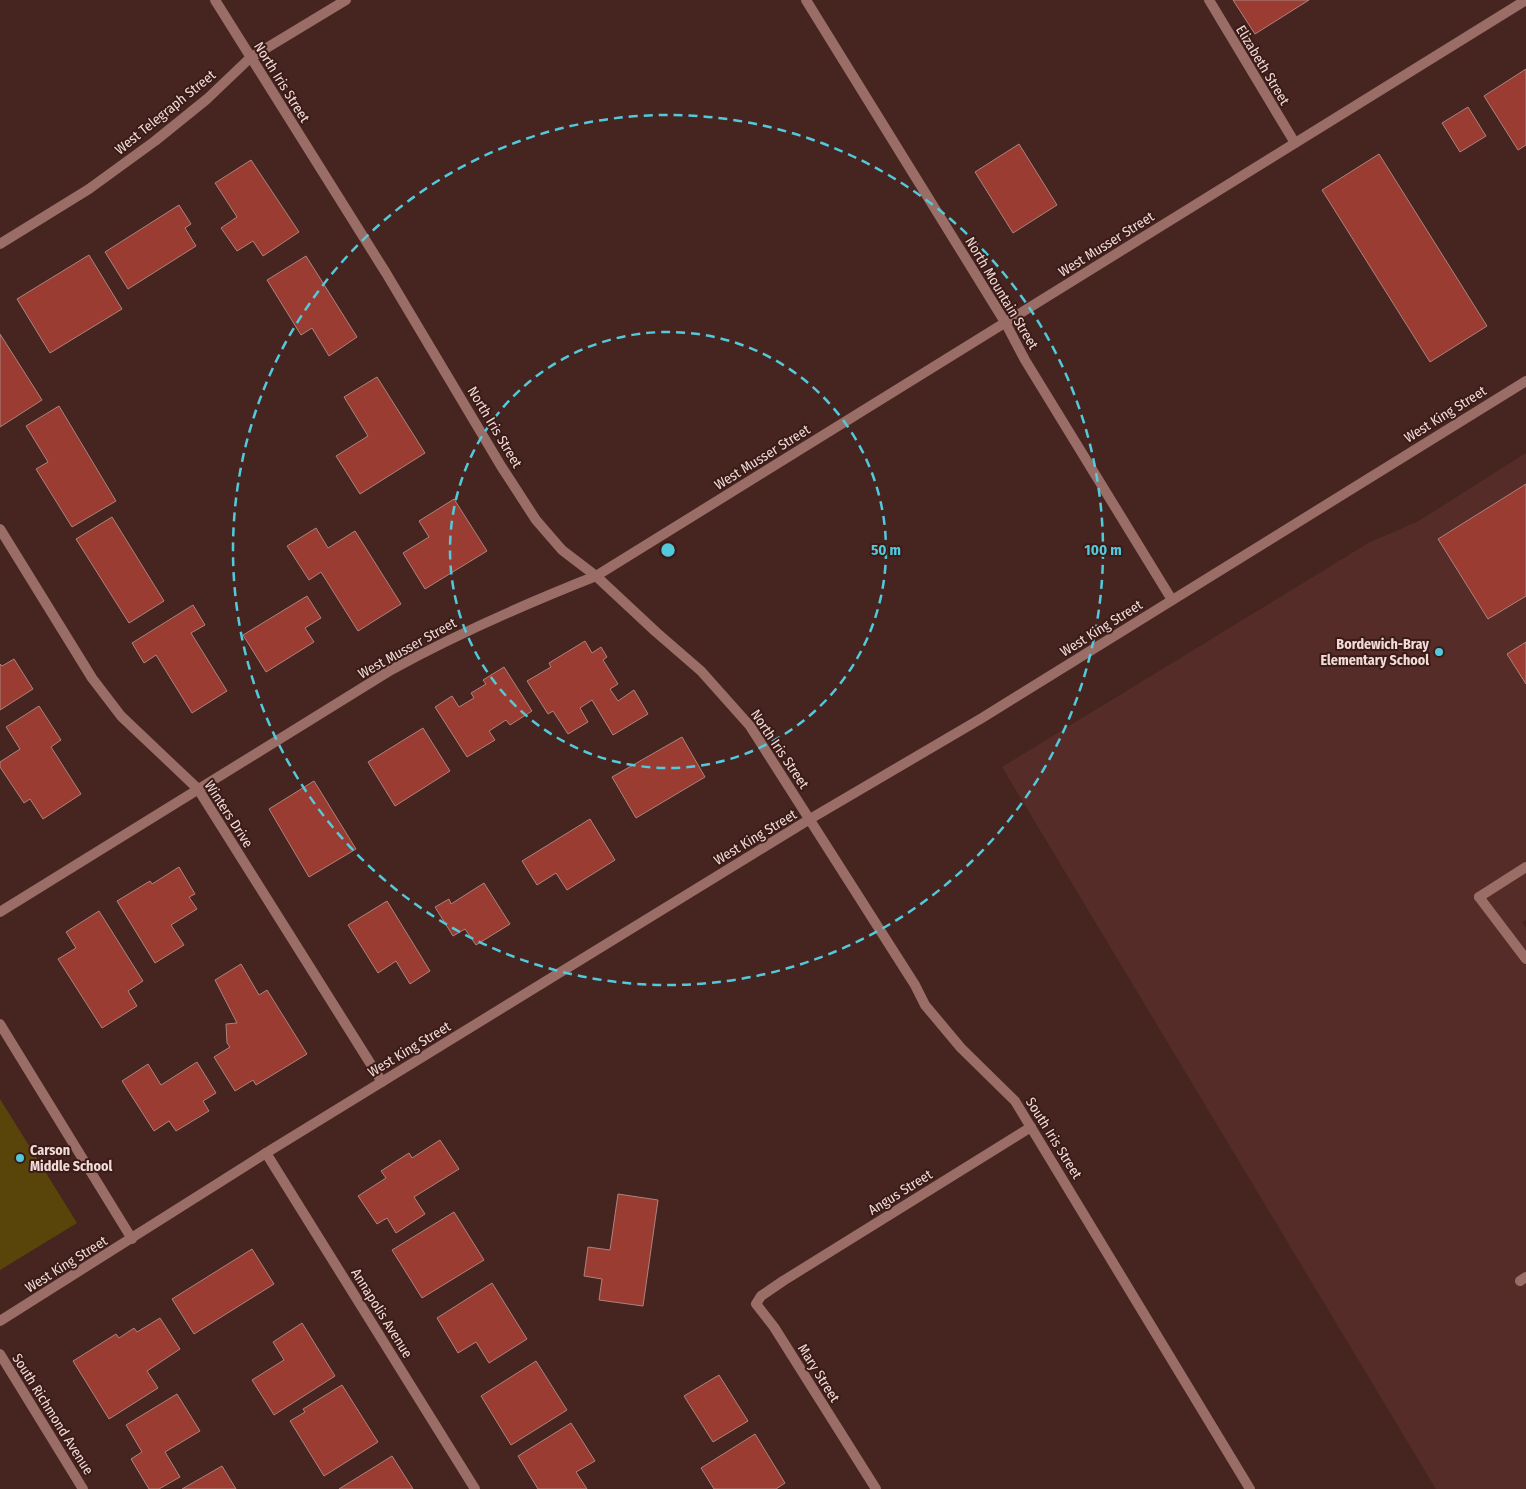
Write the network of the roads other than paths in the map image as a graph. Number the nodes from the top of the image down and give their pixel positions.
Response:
1 (215, 0) edge
2 (346, 0) edge
3 (806, 0) edge
4 (1209, 0) edge
5 (1526, 0) edge
6 (250, 58) junction
7 (1295, 143) junction
8 (0, 244) edge
9 (1006, 322) junction
10 (1526, 381) edge
11 (0, 529) edge
12 (596, 576) junction
13 (1172, 600) junction
14 (198, 790) junction
15 (810, 820) junction
16 (1526, 867) edge
17 (0, 912) edge
18 (1526, 959) edge
19 (0, 1024) edge
20 (382, 1082) junction
21 (1032, 1127) junction
22 (266, 1152) junction
23 (132, 1239) junction
24 (783, 1281) joint
25 (0, 1321) edge
26 (0, 1354) edge
27 (83, 1489) edge
28 (474, 1489) edge
29 (876, 1489) edge
30 (1250, 1489) edge

1 - 6 street, North Iris Street
2 - 6 street, West Telegraph Street
3 - 9 street, North Mountain Street
4 - 7 street, Elizabeth Street
5 - 7 street, West Musser Street
6 - 8 street, West Telegraph Street
6 - 12 street, North Iris Street
7 - 9 street, West Musser Street
9 - 12 street, West Musser Street
9 - 13 street, North Mountain Street
10 - 13 street, West King Street
11 - 14 street, Winters Drive
12 - 14 street, West Musser Street
12 - 15 street, North Iris Street
13 - 15 street, West King Street
14 - 17 street, West Musser Street
14 - 20 street, Winters Drive
15 - 20 street, West King Street
15 - 21 street, South Iris Street
16 - 18 street
19 - 23 street
20 - 22 street, West King Street
21 - 24 street, Angus Street
21 - 30 street, South Iris Street
22 - 23 street, West King Street
22 - 28 street, Annapolis Avenue
23 - 25 street, West King Street
24 - 29 street, Mary Street
26 - 27 street, South Richmond Avenue

